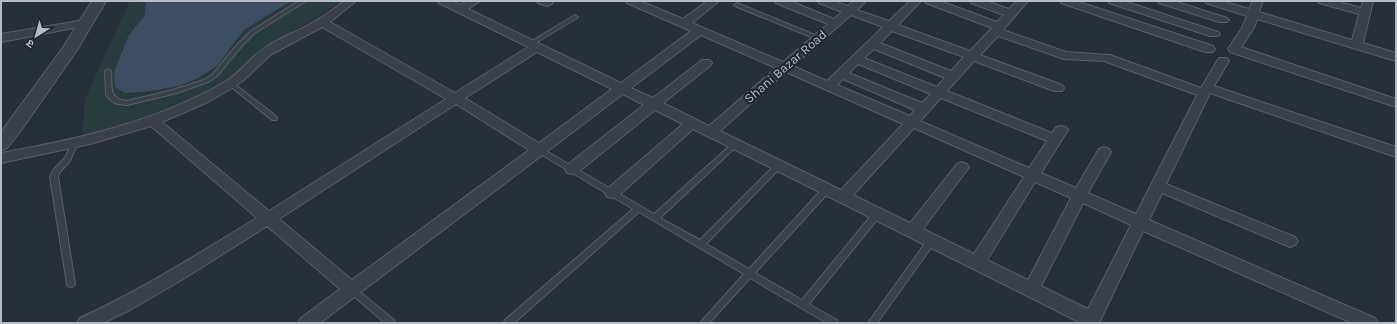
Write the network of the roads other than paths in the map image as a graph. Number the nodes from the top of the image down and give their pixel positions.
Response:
1 (99, 1) edge
2 (303, 1) edge
3 (351, 1) edge
4 (443, 1) edge
5 (475, 1) edge
6 (630, 1) edge
7 (713, 1) edge
8 (780, 1) edge
9 (823, 1) edge
10 (861, 1) edge
11 (916, 1) edge
12 (930, 1) edge
13 (975, 1) edge
14 (1023, 1) edge
15 (1065, 1) edge
16 (1113, 1) edge
17 (1163, 1) edge
18 (1210, 1) edge
19 (1258, 1) edge
20 (1323, 1) edge
21 (737, 5) dead end
22 (1366, 7) edge
23 (460, 9) junction
24 (849, 11) junction
25 (1012, 14) junction
26 (1252, 14) junction
27 (575, 16) dead end
28 (1223, 20) dead end
29 (321, 22) junction
30 (84, 23) junction
31 (835, 23) junction
32 (683, 24) junction
33 (890, 26) junction
34 (998, 29) junction
35 (699, 31) junction
36 (1214, 34) dead end
37 (1, 38) edge
38 (818, 38) junction
39 (872, 44) junction
40 (533, 45) junction
41 (1357, 45) junction
42 (1209, 49) dead end
43 (973, 56) junction
44 (1396, 57) edge
45 (856, 59) junction
46 (1223, 60) dead end
47 (706, 63) dead end
48 (785, 68) junction
49 (108, 71) dead end
50 (841, 74) junction
51 (954, 77) junction
52 (231, 84) junction
53 (829, 86) junction
54 (622, 88) junction
55 (1058, 88) dead end
56 (1206, 90) junction
57 (939, 92) junction
58 (454, 98) junction
59 (1396, 102) edge
60 (654, 104) junction
61 (924, 108) junction
62 (274, 118) dead end
63 (153, 121) junction
64 (692, 123) junction
65 (912, 123) junction
66 (710, 132) junction
67 (1, 144) edge
68 (74, 144) junction
69 (736, 144) junction
70 (539, 150) junction
71 (1104, 152) dead end
72 (1396, 152) edge
73 (1, 158) edge
74 (779, 165) junction
75 (962, 167) dead end
76 (572, 169) junction
77 (1032, 176) junction
78 (1158, 186) junction
79 (827, 189) junction
80 (612, 193) junction
81 (1080, 196) junction
82 (843, 197) junction
83 (639, 208) junction
84 (877, 214) junction
85 (655, 218) junction
86 (268, 219) junction
87 (1140, 222) junction
88 (913, 231) junction
89 (932, 240) junction
90 (1290, 241) dead end
91 (700, 245) junction
92 (977, 262) junction
93 (749, 274) junction
94 (71, 284) dead end
95 (1030, 288) junction
96 (352, 290) junction
97 (804, 305) junction
98 (1091, 321) edge
99 (86, 323) edge
100 (307, 323) edge
101 (391, 323) edge
102 (508, 323) edge
103 (704, 323) edge
104 (834, 323) edge
105 (872, 323) edge
106 (1369, 323) edge

1 - 30 street
2 - 49 lane
3 - 29 street
4 - 23 street
5 - 23 street
6 - 32 street
7 - 32 street
8 - 31 street
9 - 24 street
10 - 24 street, Shani Bazar Road
11 - 33 street
12 - 34 street
13 - 25 street
14 - 25 street
15 - 42 street
16 - 36 street
17 - 28 street
18 - 26 street
19 - 26 street
20 - 22 street
21 - 38 lane
22 - 41 street
23 - 40 street
24 - 31 street, Shani Bazar Road
24 - 33 street
25 - 34 street
26 - 41 street
26 - 59 street
27 - 40 lane
29 - 52 street
29 - 58 street
30 - 37 street
30 - 67 street
31 - 38 street, Shani Bazar Road
32 - 35 street
33 - 39 street
33 - 43 street
34 - 43 street
34 - 56 street
35 - 48 street
35 - 54 street
38 - 48 street, Shani Bazar Road
39 - 45 street
39 - 51 street
40 - 54 street
40 - 58 street
41 - 44 street
43 - 51 street
43 - 55 street
45 - 50 street
45 - 57 street
46 - 56 street
47 - 60 street
48 - 53 street
48 - 66 street, Shani Bazar Road
50 - 53 street
50 - 61 street
51 - 57 street
52 - 62 lane
52 - 63 street
53 - 65 street
54 - 60 street
54 - 70 street
56 - 72 street
56 - 78 street
57 - 61 street
57 - 77 street
58 - 70 street
58 - 86 street
60 - 64 street
60 - 76 street
61 - 65 street
63 - 68 street
63 - 86 street
64 - 66 street
64 - 80 street
65 - 77 street
65 - 82 street
66 - 69 street
68 - 73 street
68 - 94 lane
69 - 74 street
69 - 85 lane
70 - 76 lane
70 - 96 street
71 - 81 street
74 - 79 street
74 - 91 lane
75 - 88 street
76 - 80 lane
77 - 81 street
77 - 92 street
78 - 87 street
78 - 90 street
79 - 82 street
79 - 93 lane
80 - 83 lane
81 - 87 street
81 - 95 street
82 - 84 street
83 - 85 lane
83 - 102 lane
84 - 88 street
84 - 97 lane
85 - 91 lane
86 - 96 street
86 - 99 street
87 - 98 street
87 - 106 street
88 - 89 street
89 - 92 street
89 - 105 lane
91 - 93 lane
92 - 95 street
93 - 97 lane
93 - 103 lane
95 - 98 street
96 - 100 street
96 - 101 lane
97 - 104 lane

